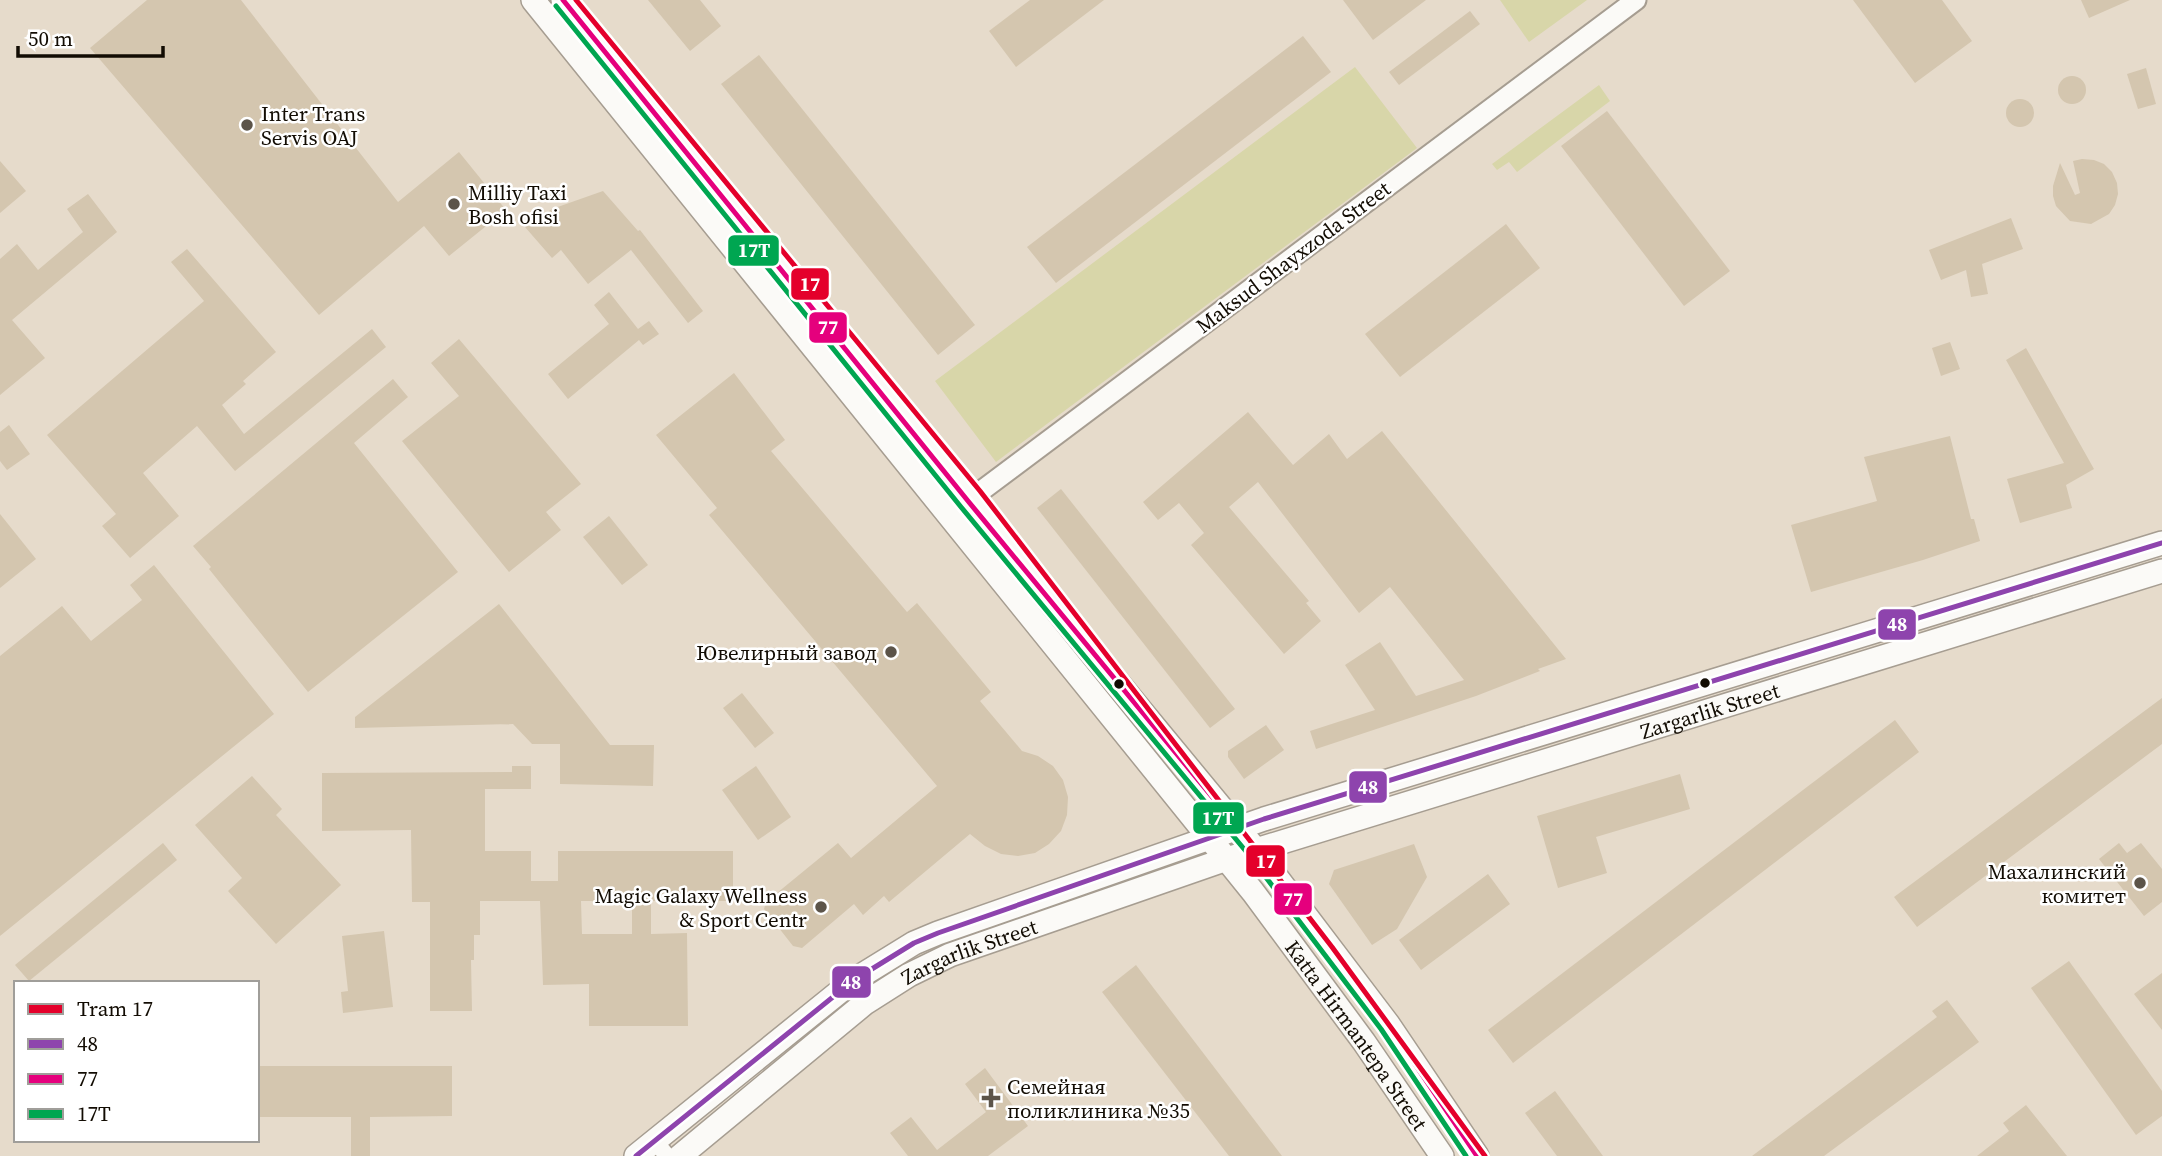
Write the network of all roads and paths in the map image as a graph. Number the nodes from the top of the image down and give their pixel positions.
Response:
1 (533, 0) edge
2 (563, 0) edge
3 (1636, 0) edge
4 (968, 501) junction
5 (949, 514) junction
6 (2162, 543) edge
7 (2162, 571) edge
8 (1226, 842) junction
9 (1256, 850) junction
10 (661, 1149) edge
11 (636, 1156) edge
12 (681, 1156) edge
13 (1442, 1156) edge
14 (1477, 1156) edge

1 - 5 main road, Katta Hirmаntepa Street
2 - 4 main road, Katta Hirmаntepa Street
3 - 4 street, Maksud Shayxzoda Street
4 - 5 street, Maksud Shayxzoda Street
4 - 8 main road, Katta Hirmаntepa Street
5 - 8 main road, Katta Hirmаntepa Street
6 - 8 main road, Zargarlik Street
7 - 9 main road, Zargarlik Street
8 - 9 main road, Katta Hirmаntepa Street
8 - 10 main road, Zargarlik Street
8 - 12 main road, Zargarlik Street
8 - 13 main road, Katta Hirmаntepa Street
9 - 14 main road, Katta Hirmаntepa Street
10 - 11 main road, Zargarlik Street

